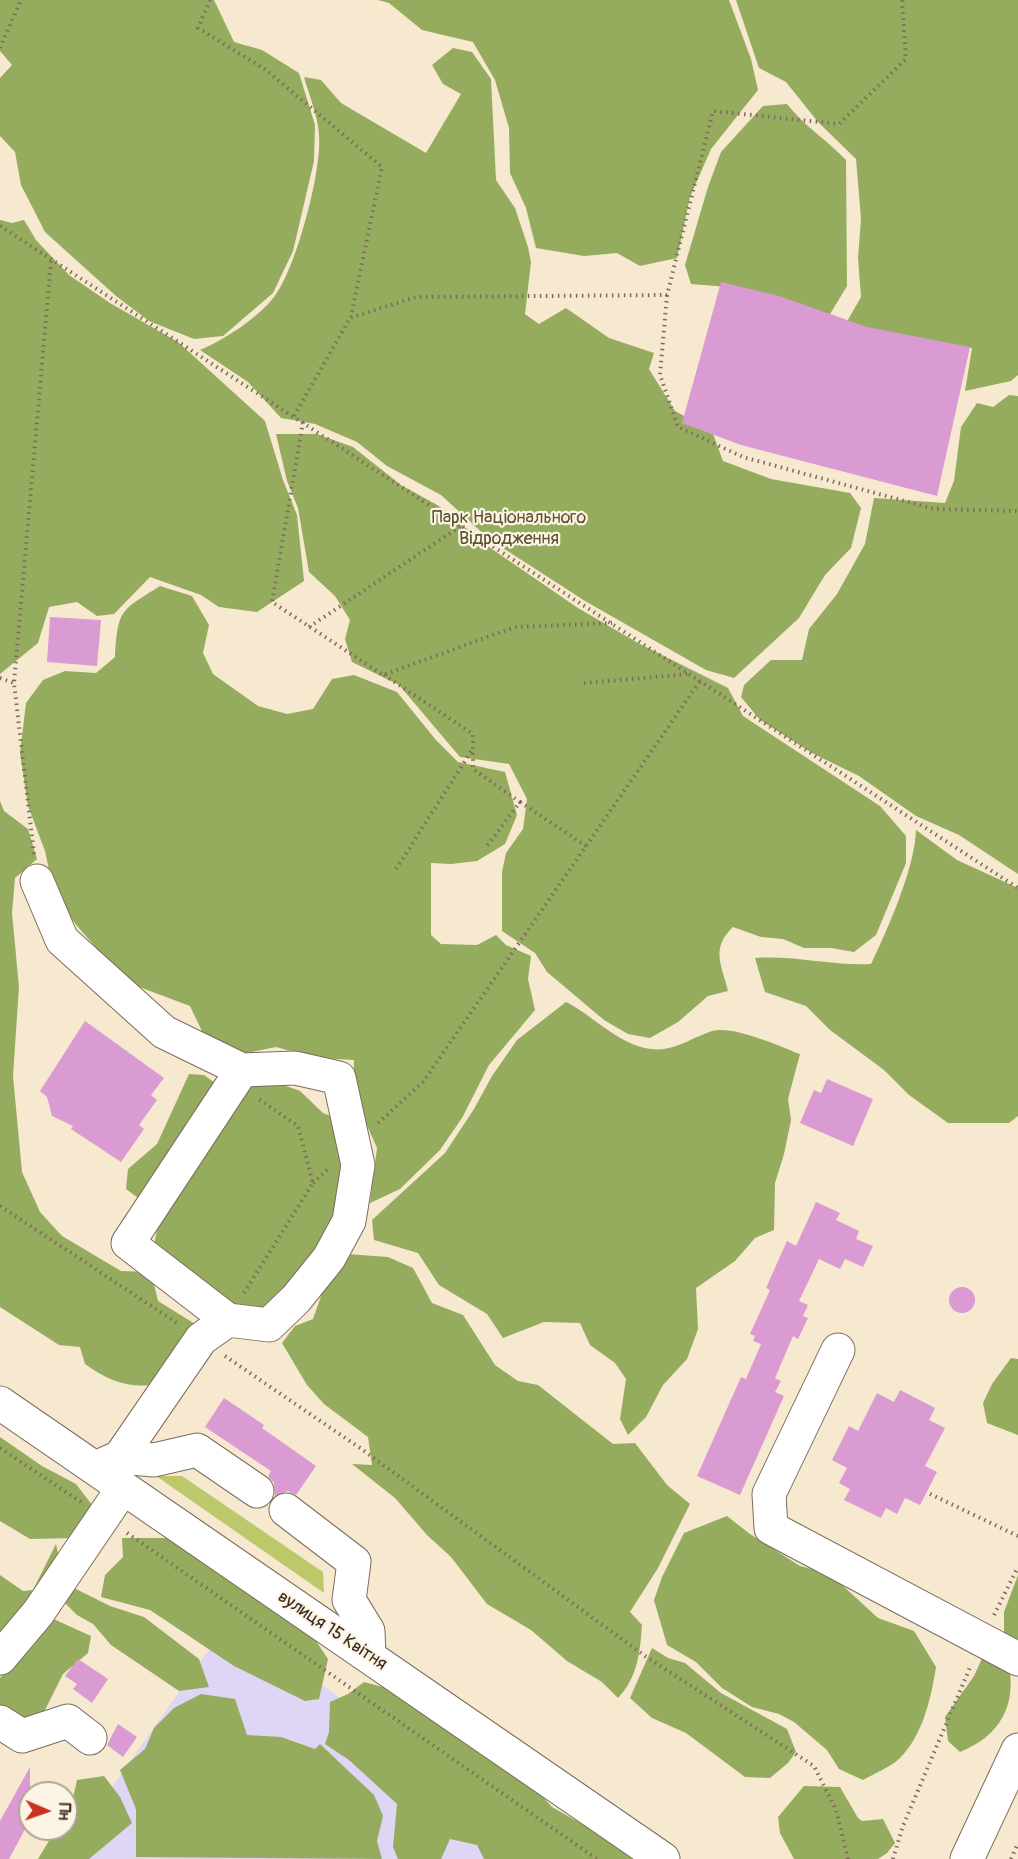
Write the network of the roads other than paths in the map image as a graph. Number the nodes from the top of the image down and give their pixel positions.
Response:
1 (37, 880) road end
2 (238, 1077) junction
3 (228, 1320) junction
4 (838, 1350) dead end
5 (0, 1404) edge
6 (112, 1471) junction
7 (257, 1491) dead end
8 (286, 1510) dead end
9 (369, 1656) junction
10 (0, 1658) edge
11 (1018, 1659) edge
12 (0, 1722) edge
13 (90, 1738) dead end
14 (1018, 1750) edge
15 (663, 1859) edge
16 (967, 1859) edge

1 - 2 main road
2 - 3 main road
2 - 3 main road
3 - 6 main road
4 - 11 main road
5 - 6 main road, вулиця 15 Квітня
6 - 7 main road
6 - 9 main road, вулиця 15 Квітня
6 - 10 main road
8 - 9 main road
9 - 15 main road, вулиця 15 Квітня
12 - 13 main road
14 - 16 main road

